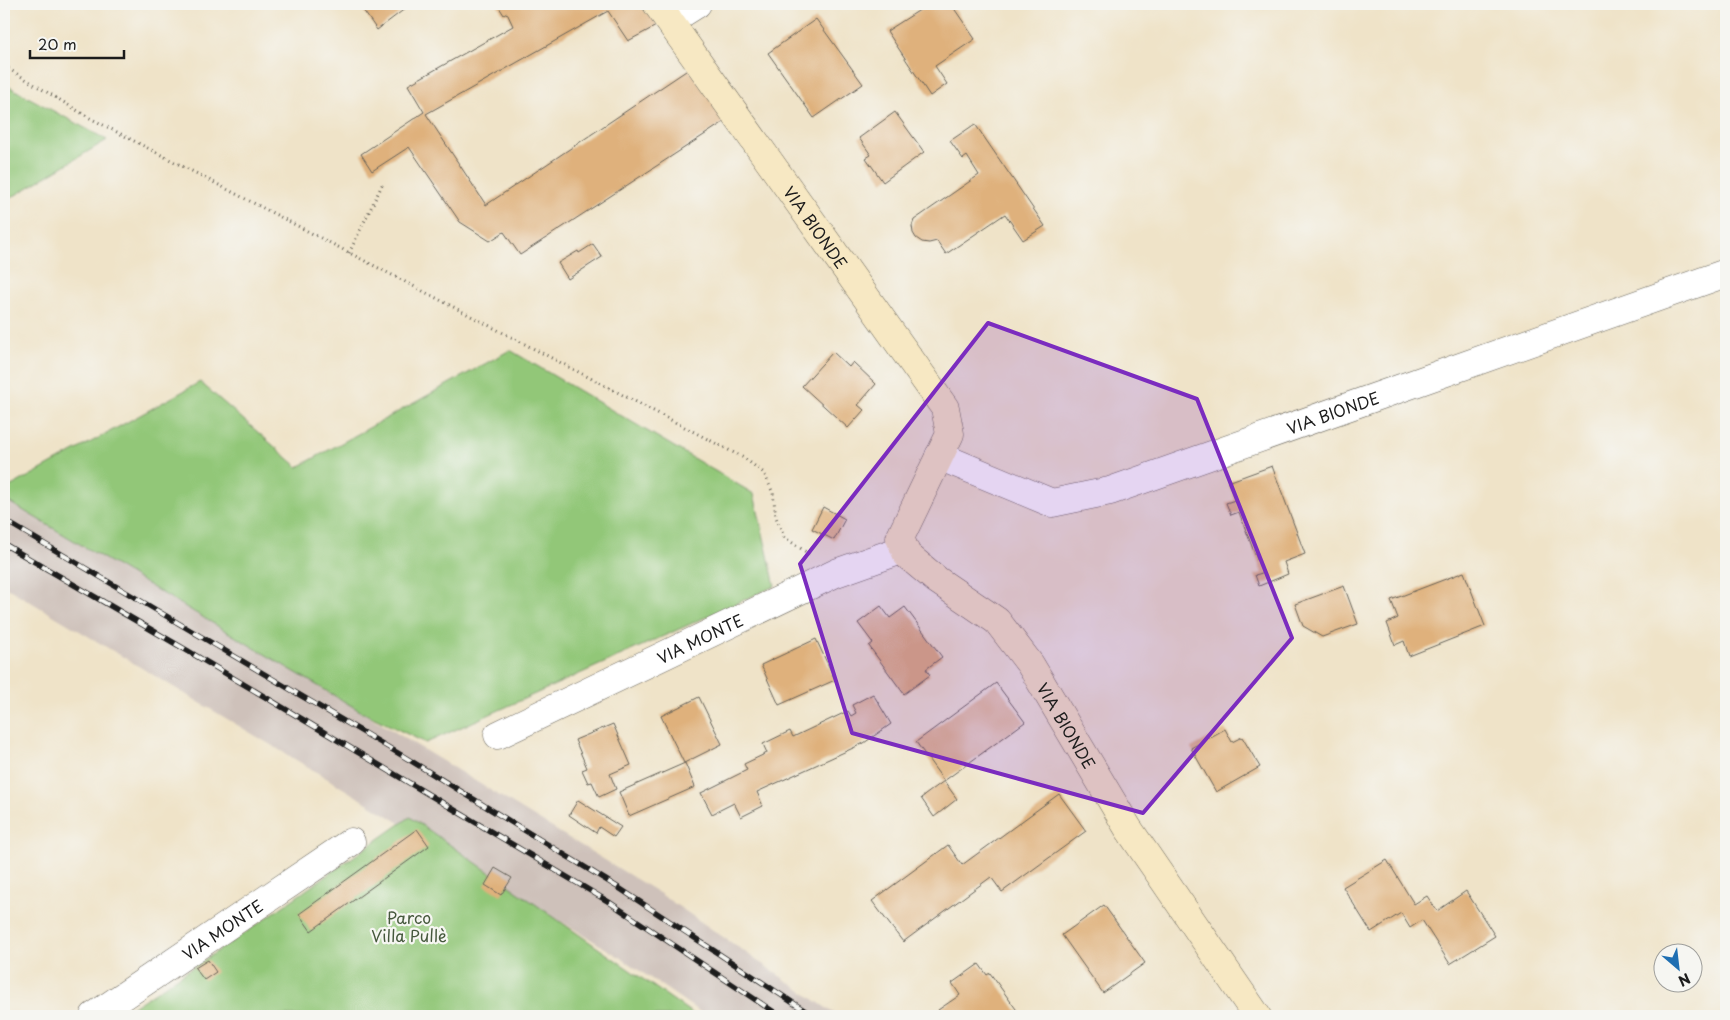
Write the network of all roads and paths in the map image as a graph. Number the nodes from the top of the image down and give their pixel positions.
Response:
1 (697, 4) edge
2 (663, 12) edge
3 (4, 66) edge
4 (383, 183) dead end
5 (349, 253) junction
6 (1726, 273) edge
7 (940, 456) junction
8 (902, 544) junction
9 (836, 573) junction
10 (498, 735) dead end
11 (351, 842) dead end
12 (94, 1016) edge
13 (1257, 1016) edge

1 - 2 street
2 - 7 street, VIA BIONDE
3 - 5 path
4 - 5 path
5 - 9 path
6 - 7 street, VIA BIONDE
7 - 8 street, VIA BIONDE
8 - 9 street, VIA MONTE
8 - 13 street, VIA BIONDE
9 - 10 street, VIA MONTE
11 - 12 street, VIA MONTE

